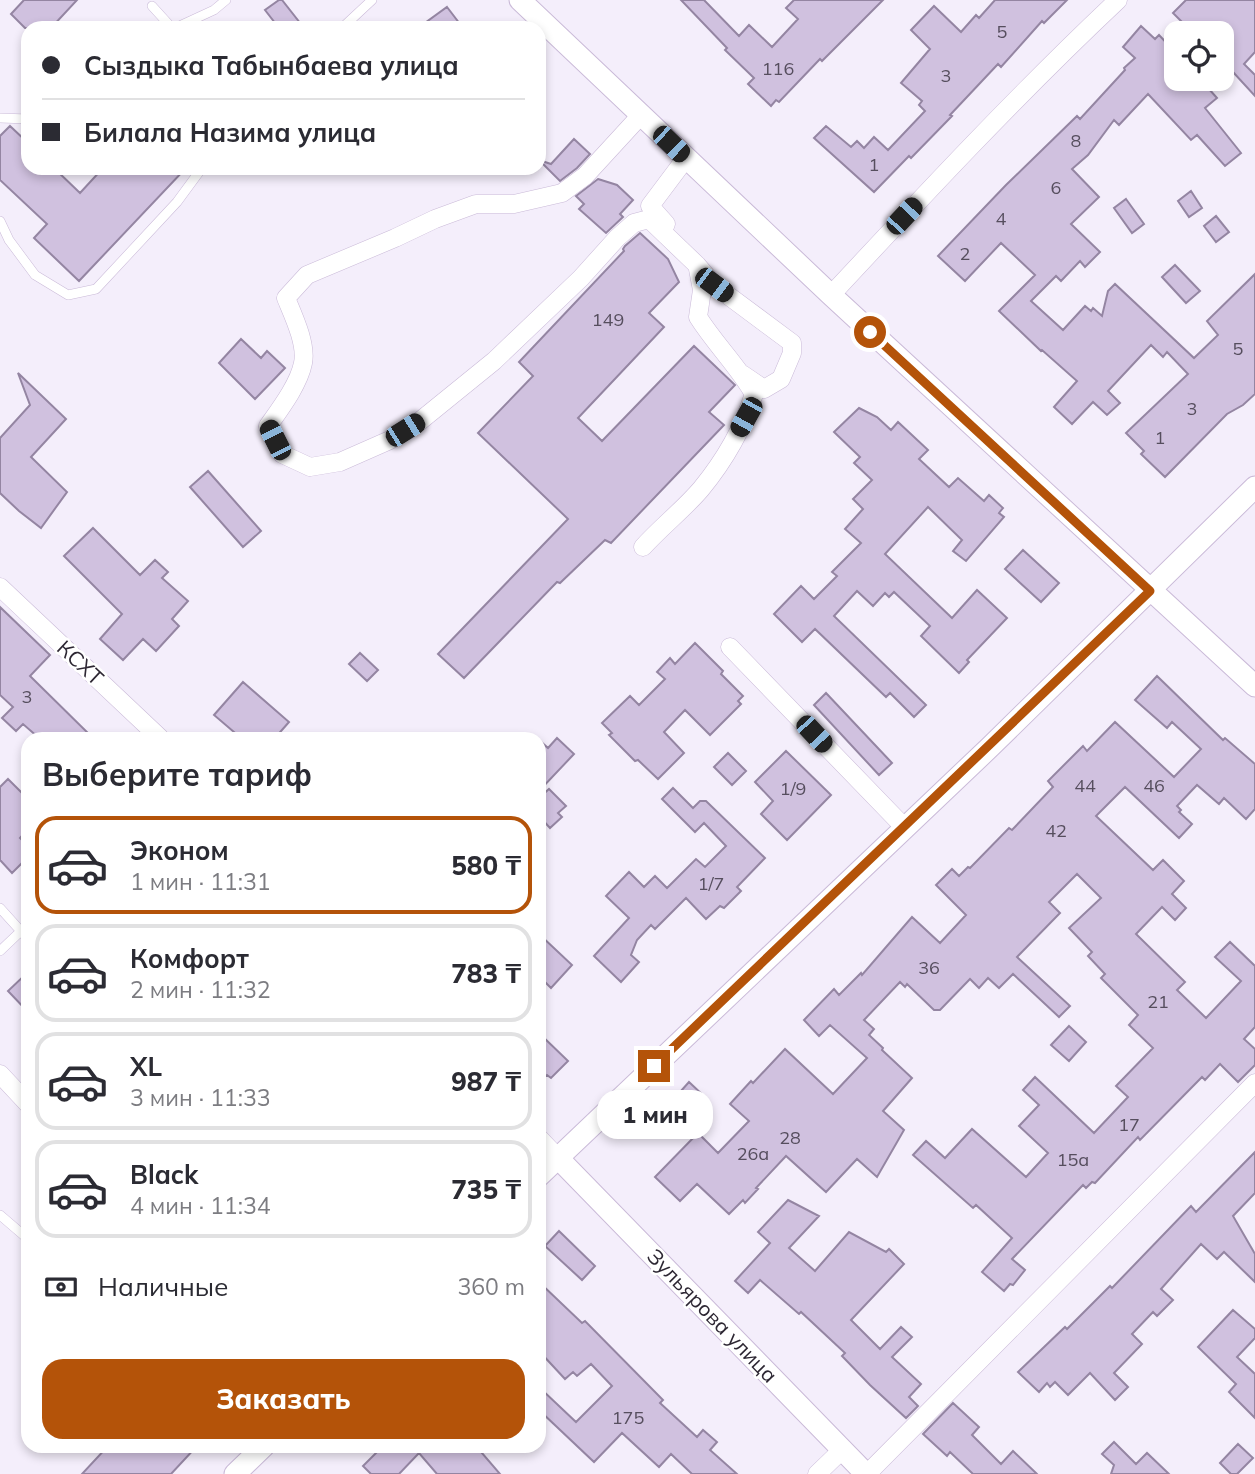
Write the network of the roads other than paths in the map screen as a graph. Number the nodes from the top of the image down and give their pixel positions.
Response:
1 (226, 0) edge
2 (372, 0) edge
3 (520, 0) edge
4 (1118, 0) edge
5 (152, 6) dead end
6 (166, 21) edge
7 (189, 21) edge
8 (350, 21) edge
9 (542, 21) edge
10 (546, 25) edge
11 (641, 115) junction
12 (0, 118) edge
13 (21, 119) edge
14 (686, 158) junction
15 (197, 175) edge
16 (0, 222) edge
17 (697, 265) junction
18 (831, 295) junction
19 (742, 374) junction
20 (1255, 487) edge
21 (643, 547) dead end
22 (0, 587) edge
23 (1150, 591) junction
24 (730, 647) dead end
25 (1255, 686) edge
26 (154, 732) edge
27 (905, 828) junction
28 (0, 908) edge
29 (21, 932) edge
30 (21, 937) edge
31 (0, 951) edge
32 (0, 1074) edge
33 (1255, 1083) edge
34 (21, 1096) edge
35 (546, 1145) edge
36 (558, 1158) junction
37 (546, 1169) edge
38 (0, 1215) edge
39 (21, 1233) edge
40 (843, 1449) junction
41 (257, 1453) edge
42 (235, 1474) edge
43 (817, 1474) edge
44 (866, 1474) edge

1 - 7 lane
2 - 8 lane
3 - 9 street
4 - 18 street
5 - 6 lane
10 - 11 street
11 - 14 street
11 - 17 street
12 - 13 lane
14 - 17 street
14 - 18 street
15 - 16 lane
17 - 19 street
17 - 19 street
18 - 23 street
19 - 21 street
20 - 23 street
22 - 26 street, КСХТ
23 - 25 street
23 - 27 street
24 - 27 street
27 - 36 street
28 - 29 lane
30 - 31 lane
32 - 34 street
33 - 44 street
35 - 36 street
36 - 37 street
36 - 40 street, Зульярова улица
38 - 39 lane
40 - 43 street
40 - 44 street, Зульярова улица
41 - 42 street

